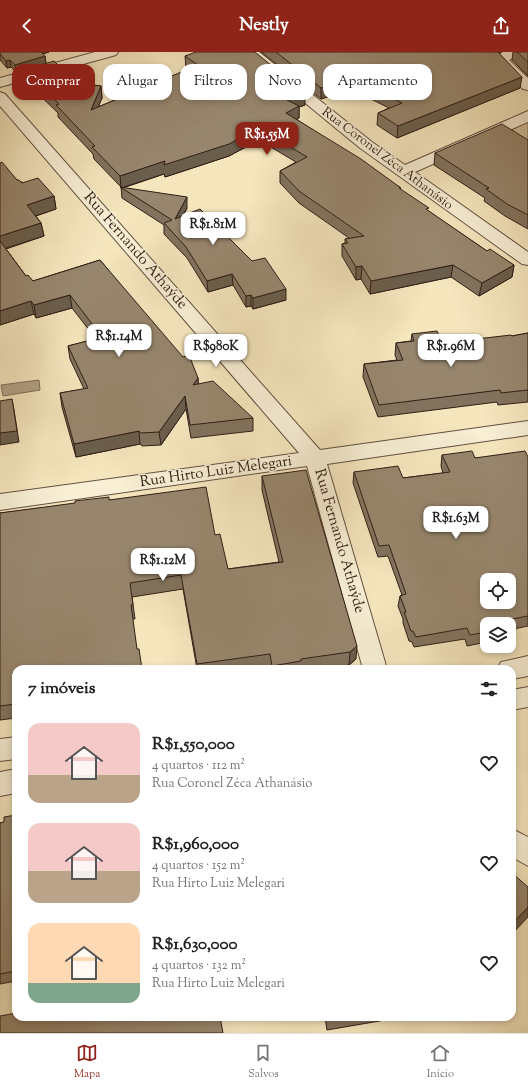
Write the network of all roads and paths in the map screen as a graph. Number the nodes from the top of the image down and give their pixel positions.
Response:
1 (111, 52) edge
2 (250, 52) edge
3 (515, 52) edge
4 (0, 83) edge
5 (528, 86) edge
6 (0, 97) edge
7 (528, 116) edge
8 (403, 172) junction
9 (528, 260) edge
10 (528, 428) edge
11 (316, 458) junction
12 (0, 502) edge
13 (374, 665) edge
14 (528, 666) edge
15 (516, 668) edge
16 (528, 697) edge
17 (516, 699) edge
18 (12, 748) edge
19 (0, 750) edge
20 (12, 782) edge
21 (0, 784) edge
22 (516, 844) edge
23 (528, 853) edge

1 - 4 street
2 - 8 street, Rua Coronel Zéca Athanásio
3 - 5 street
6 - 11 street, Rua Fernando Athaýde
7 - 8 street
8 - 9 street, Rua Coronel Zéca Athanásio
10 - 11 street, Rua Hirto Luiz Melegari
11 - 12 street, Rua Hirto Luiz Melegari
11 - 13 street, Rua Fernando Athaýde
14 - 15 street
16 - 17 street
18 - 19 street
20 - 21 street
22 - 23 street

